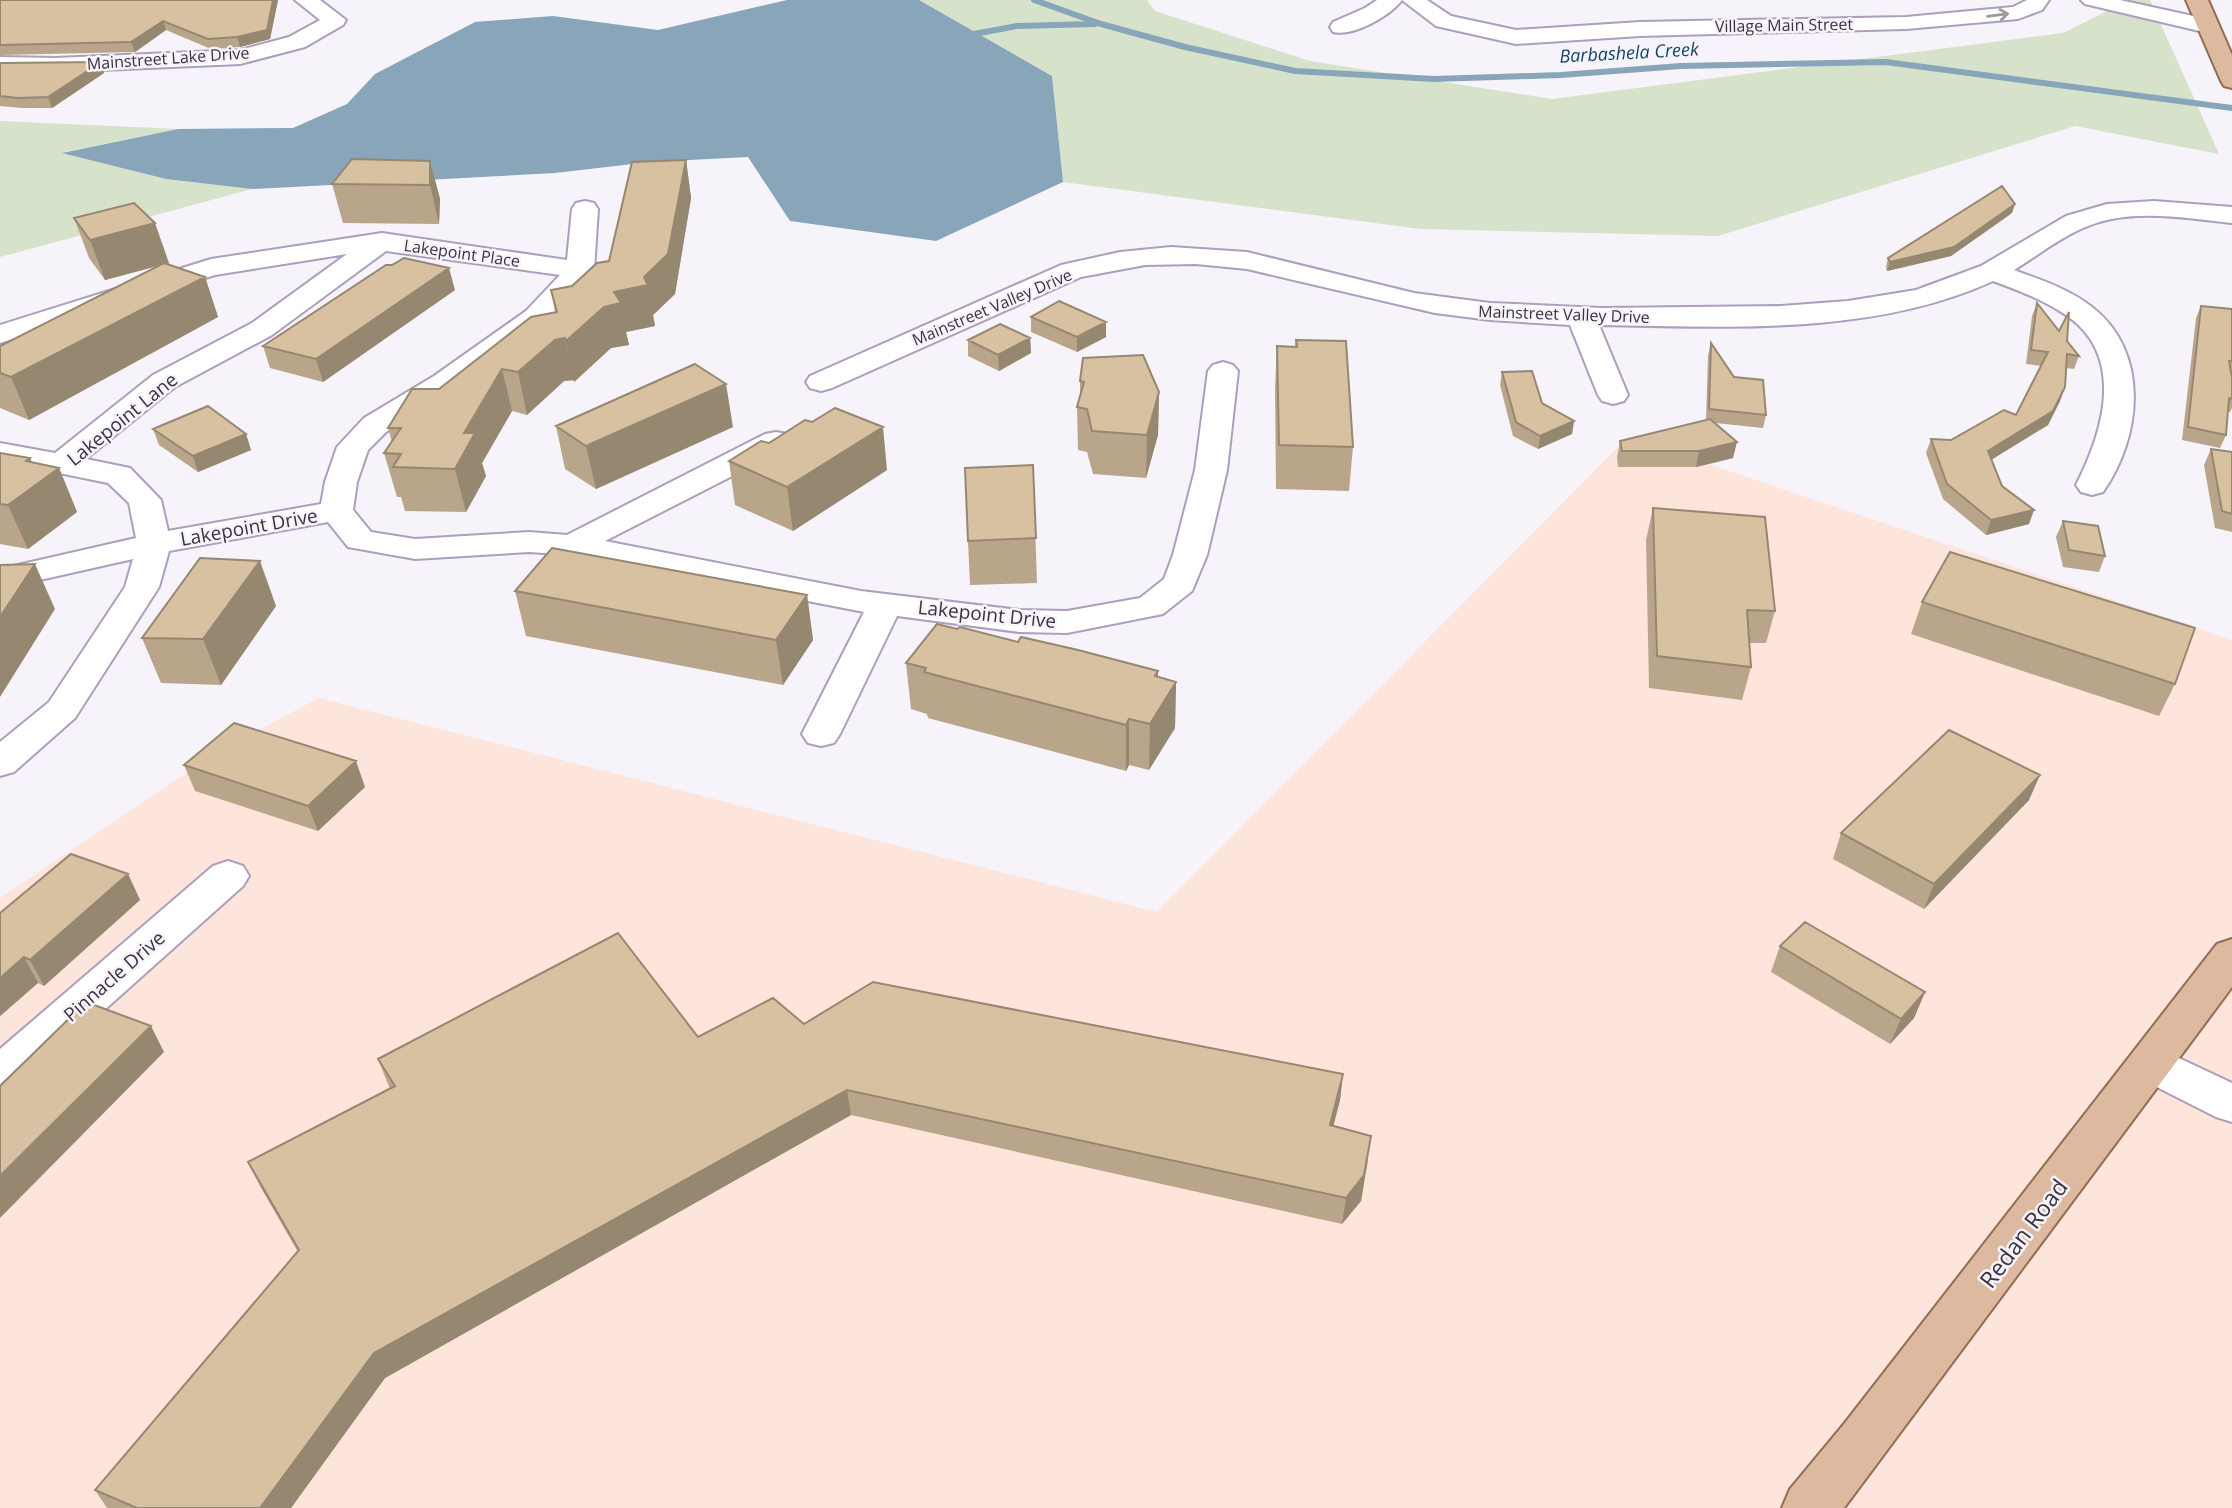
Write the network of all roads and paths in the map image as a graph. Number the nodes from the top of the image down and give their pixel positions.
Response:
1 (306, 0) edge
2 (1391, 0) edge
3 (1413, 0) edge
4 (1983, 0) edge
5 (2038, 0) edge
6 (2092, 0) edge
7 (2197, 0) edge
8 (1953, 18) junction
9 (1790, 25) junction
10 (2208, 26) junction
11 (1341, 27) dead end
12 (1790, 48) dead end
13 (0, 64) edge
14 (2232, 81) edge
15 (585, 209) dead end
16 (2232, 215) edge
17 (382, 241) junction
18 (580, 270) junction
19 (1992, 271) junction
20 (1581, 317) junction
21 (0, 334) edge
22 (1223, 371) dead end
23 (821, 382) dead end
24 (1613, 395) dead end
25 (778, 440) edge
26 (0, 452) edge
27 (61, 464) junction
28 (2092, 485) dead end
29 (337, 511) junction
30 (154, 544) junction
31 (572, 545) junction
32 (0, 579) edge
33 (885, 604) junction
34 (821, 734) dead end
35 (0, 763) edge
36 (228, 876) dead end
37 (2232, 955) edge
38 (2151, 1063) junction
39 (0, 1076) edge
40 (2232, 1104) edge
41 (1810, 1508) edge

1 - 13 street, Mainstreet Lake Drive
2 - 11 street
3 - 9 street, Village Main Street
4 - 8 street, Village Main Street
8 -> 5 street, Village Main Street
6 - 10 street
7 - 10 main road
8 - 9 street, Village Main Street
9 - 12 street
10 - 14 main road
15 - 18 street
16 - 19 street, Mainstreet Valley Drive
17 - 18 street, Lakepoint Place
17 - 21 street, Lakepoint Place
17 - 27 street, Lakepoint Lane
18 - 29 street
19 - 20 street, Mainstreet Valley Drive
19 - 28 street
20 - 23 street, Mainstreet Valley Drive
20 - 24 street
22 - 33 street, Lakepoint Drive
25 - 31 street
26 - 27 street
27 - 30 street, Lakepoint Lane
29 - 30 street, Lakepoint Drive
29 - 31 street, Lakepoint Drive
30 - 32 street, Lakepoint Drive
30 - 35 street, Lakepoint Lane
31 - 33 street, Lakepoint Drive
33 - 34 street
36 - 39 street, Pinnacle Drive
37 - 38 main road, Redan Road
38 - 40 street
38 - 41 main road, Redan Road

